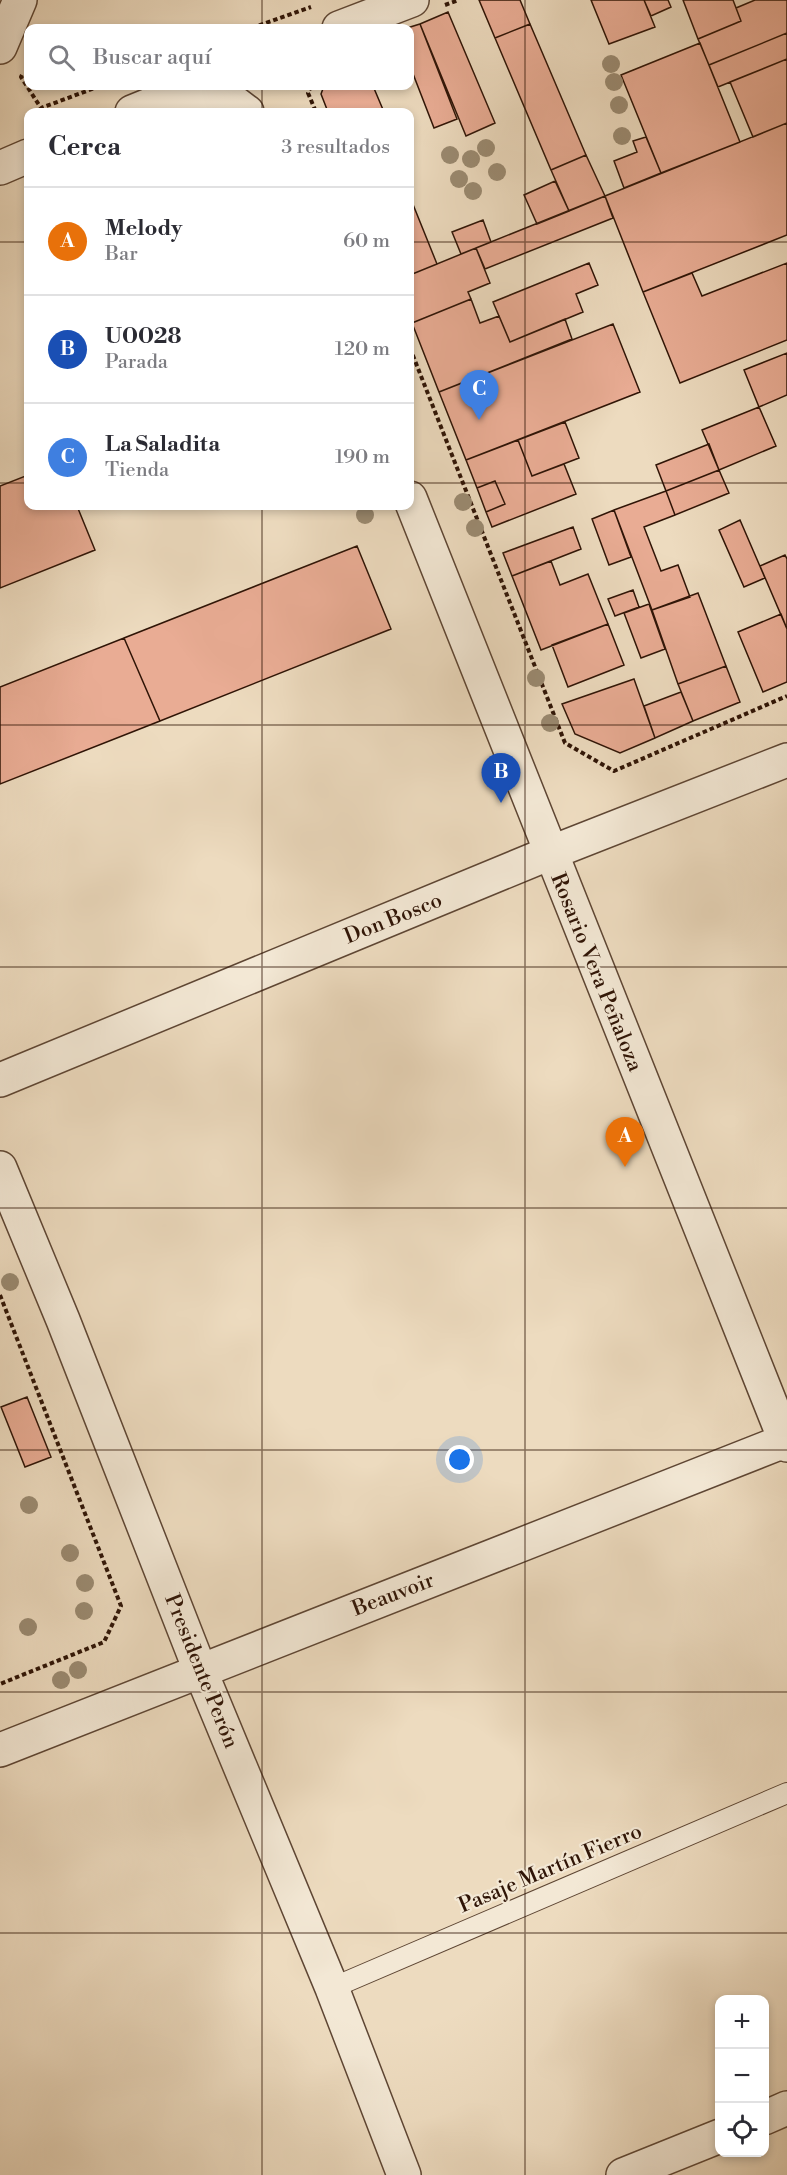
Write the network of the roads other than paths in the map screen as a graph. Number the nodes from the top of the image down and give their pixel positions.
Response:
1 (20, 0) edge
2 (412, 0) edge
3 (349, 24) edge
4 (0, 47) edge
5 (185, 90) edge
6 (197, 90) edge
7 (142, 108) edge
8 (241, 108) edge
9 (414, 508) edge
10 (787, 760) edge
11 (550, 853) junction
12 (0, 1080) edge
13 (0, 1168) edge
14 (787, 1442) edge
15 (200, 1670) junction
16 (0, 1750) edge
17 (787, 1793) edge
18 (332, 1988) junction
19 (787, 2109) edge
20 (769, 2116) edge
21 (715, 2138) edge
22 (404, 2175) edge
23 (623, 2175) edge

1 - 4 street
2 - 3 street
5 - 7 street
6 - 8 street
9 - 11 street, Rosario Vera Peñaloza
10 - 11 street, Don Bosco
11 - 12 street, Don Bosco
11 - 14 street, Rosario Vera Peñaloza
13 - 15 street, Presidente Perón
14 - 15 street, Beauvoir
15 - 16 street, Beauvoir
15 - 18 street, Presidente Perón
17 - 18 lane, Pasaje Martín Fierro
18 - 22 street, Presidente Perón
19 - 20 street
21 - 23 street

